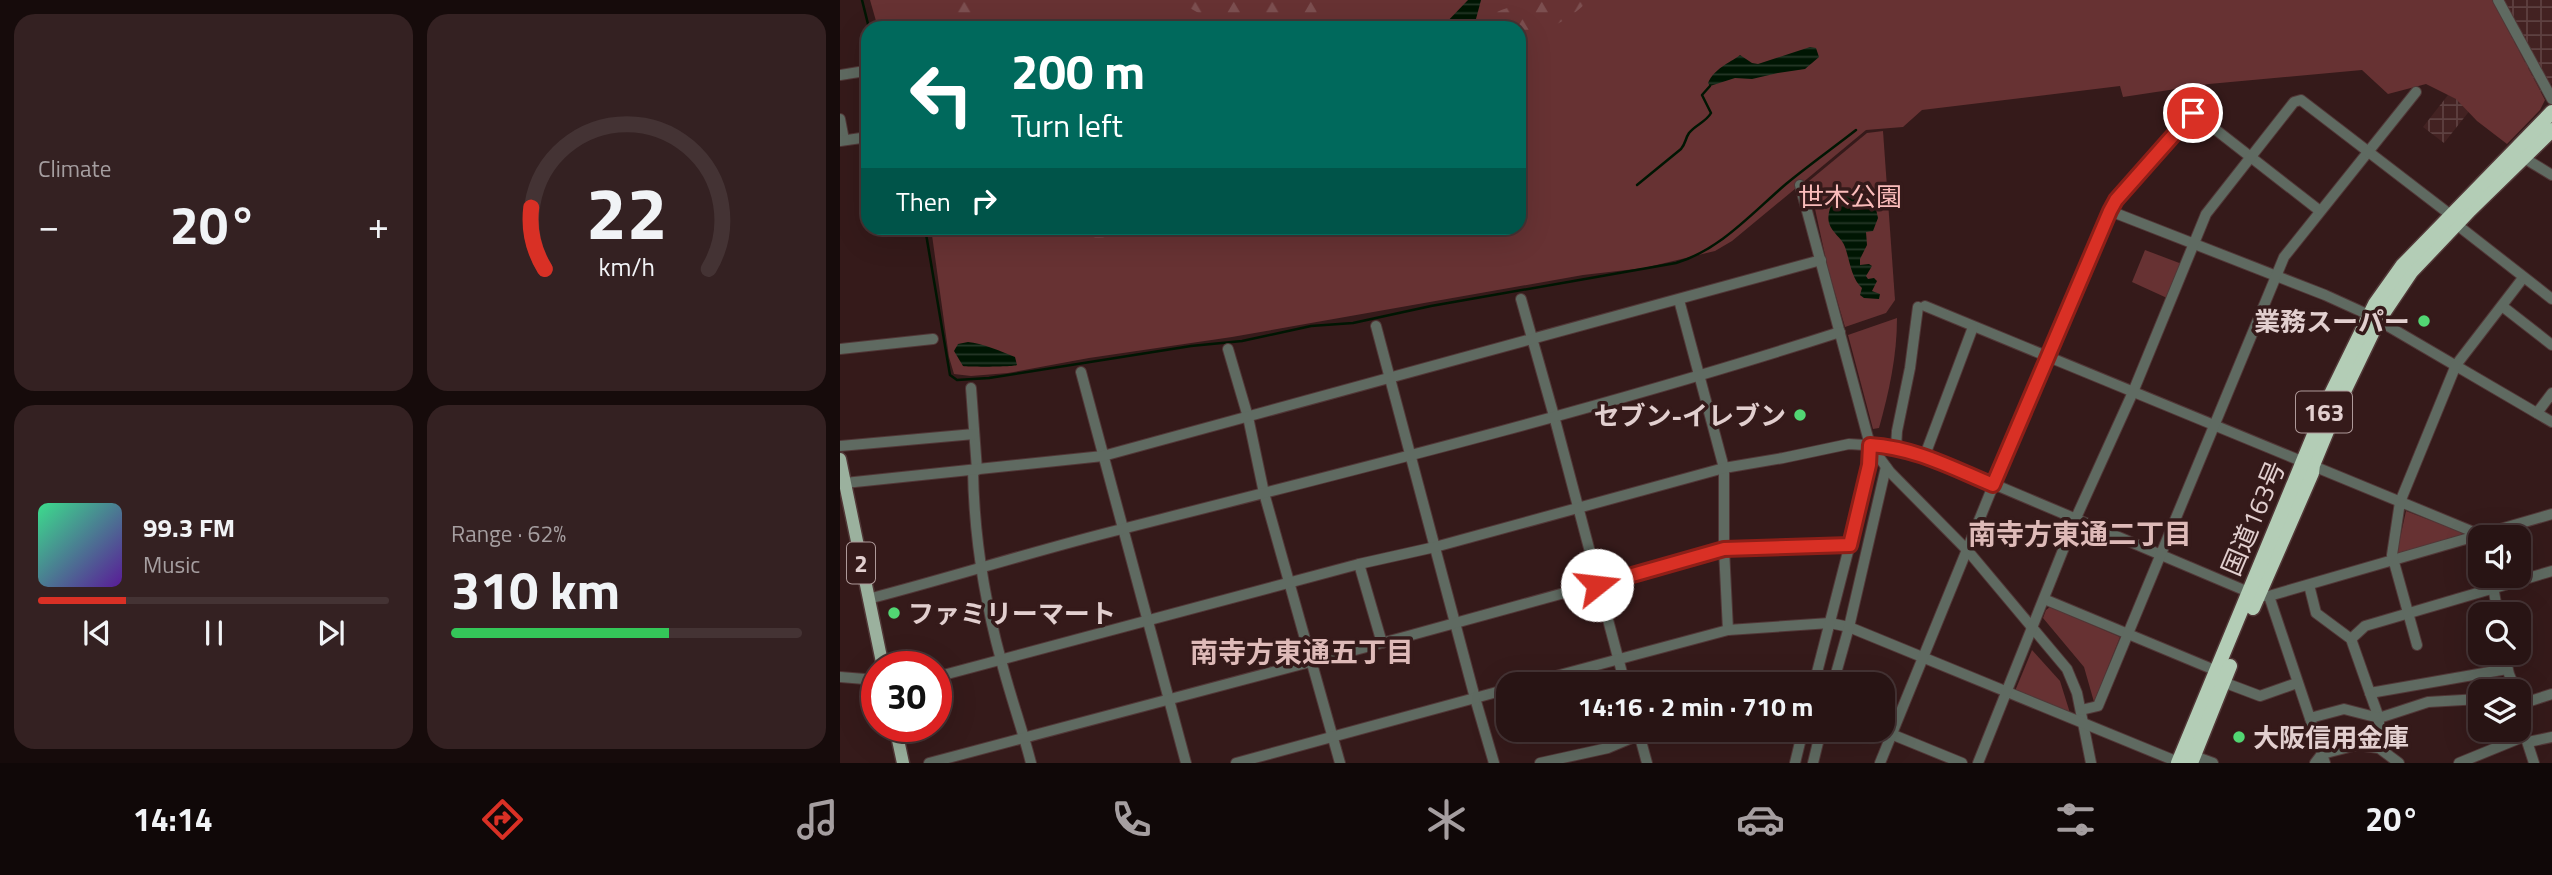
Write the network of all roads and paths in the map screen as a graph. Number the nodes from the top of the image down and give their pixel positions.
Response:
1 (2498, 0) edge
2 (861, 72) edge
3 (840, 75) edge
4 (2416, 92) dead end
5 (2552, 99) edge
6 (2552, 112) edge
7 (840, 119) edge
8 (2552, 130) edge
9 (861, 138) edge
10 (842, 141) edge
11 (2369, 152) junction
12 (2250, 157) junction
13 (2524, 158) junction
14 (2552, 176) edge
15 (1800, 185) dead end
16 (2110, 211) junction
17 (2320, 211) junction
18 (2454, 220) junction
19 (2193, 242) junction
20 (1821, 260) junction
21 (2276, 277) junction
22 (2523, 278) junction
23 (1521, 299) dead end
24 (2552, 299) edge
25 (1679, 300) junction
26 (2502, 306) junction
27 (2374, 318) junction
28 (1376, 326) dead end
29 (1973, 327) junction
30 (1840, 332) junction
31 (933, 339) dead end
32 (1533, 339) junction
33 (2552, 345) edge
34 (840, 349) edge
35 (1228, 349) dead end
36 (2048, 357) junction
37 (2456, 365) junction
38 (1080, 372) dead end
39 (1701, 377) junction
40 (1390, 379) junction
41 (971, 388) dead end
42 (2133, 392) junction
43 (2552, 393) edge
44 (2537, 413) junction
45 (1248, 416) junction
46 (1554, 416) junction
47 (2552, 422) edge
48 (2216, 426) junction
49 (974, 434) junction
50 (1870, 445) junction
51 (840, 446) edge
52 (1896, 447) junction
53 (1410, 455) junction
54 (1924, 455) junction
55 (1103, 456) junction
56 (840, 462) edge
57 (2308, 463) junction
58 (1886, 467) junction
59 (1724, 468) junction
60 (975, 470) junction
61 (845, 483) junction
62 (1993, 485) junction
63 (1264, 494) junction
64 (2400, 502) junction
65 (1578, 506) junction
66 (2552, 514) edge
67 (2075, 520) junction
68 (2518, 525) edge
69 (1122, 529) junction
70 (2468, 530) edge
71 (2468, 540) edge
72 (1850, 545) junction
73 (1435, 547) junction
74 (1724, 549) junction
75 (1968, 551) junction
76 (2161, 555) junction
77 (2394, 560) junction
78 (1359, 564) junction
79 (981, 567) junction
80 (2552, 571) edge
81 (2531, 577) edge
82 (1290, 582) junction
83 (2309, 584) junction
84 (1597, 585) junction
85 (2493, 588) joint
86 (2259, 595) junction
87 (868, 599) junction
88 (2044, 599) junction
89 (2496, 602) edge
90 (2408, 614) junction
91 (1146, 621) junction
92 (1456, 623) junction
93 (1830, 623) junction
94 (2032, 625) junction
95 (1849, 627) junction
96 (1728, 630) junction
97 (2127, 635) junction
98 (2351, 639) junction
99 (1382, 643) junction
100 (2417, 645) dead end
101 (879, 651) edge
102 (1923, 658) junction
103 (1618, 659) junction
104 (1000, 660) junction
105 (1311, 661) junction
106 (2506, 665) edge
107 (2507, 669) junction
108 (1570, 672) edge
109 (1622, 672) edge
110 (1817, 672) edge
111 (1836, 672) edge
112 (952, 673) edge
113 (840, 677) edge
114 (2220, 677) junction
115 (861, 679) edge
116 (2510, 679) edge
117 (2297, 683) junction
118 (1496, 692) edge
119 (2007, 693) junction
120 (2371, 693) junction
121 (2552, 694) edge
122 (2531, 695) edge
123 (1475, 698) junction
124 (1167, 699) junction
125 (2468, 700) edge
126 (2081, 710) junction
127 (2309, 718) junction
128 (2379, 718) junction
129 (1895, 724) edge
130 (2084, 725) junction
131 (1895, 736) edge
132 (1333, 737) junction
133 (2552, 737) edge
134 (1024, 738) junction
135 (2531, 739) edge
136 (898, 742) edge
137 (1619, 742) edge
138 (1641, 742) edge
139 (1800, 742) edge
140 (1818, 742) edge
141 (1888, 742) edge
142 (2518, 742) edge
143 (2528, 742) edge
144 (2379, 748) junction
145 (2324, 758) edge
146 (2192, 760) edge
147 (903, 763) edge
148 (929, 763) edge
149 (1031, 763) edge
150 (1186, 763) edge
151 (1236, 763) edge
152 (1340, 763) edge
153 (1494, 763) edge
154 (1540, 763) edge
155 (1647, 763) edge
156 (1796, 763) edge
157 (1813, 763) edge
158 (1880, 763) edge
159 (1962, 763) edge
160 (1978, 763) edge
161 (2090, 763) edge
162 (2178, 763) edge
163 (2213, 763) edge
164 (2315, 763) edge
165 (2399, 763) edge
166 (2459, 763) edge
167 (2534, 763) edge

1 - 5 street
2 - 3 street
4 - 11 street
6 - 18 highway, 国道163号 / 163
7 - 10 street
8 - 13 highway, 国道163号 / 163
9 - 10 street
11 - 12 street
11 - 17 street
11 - 18 street
12 - 16 street
12 - 17 street
12 - 19 street
13 - 14 street
13 - 18 highway, 国道163号 / 163
15 - 20 street
16 - 19 street
16 - 36 street
17 - 21 street
18 - 22 street
18 - 27 highway, 国道163号 / 163
19 - 21 street
19 - 42 street
20 - 25 street
20 - 30 street
21 - 27 street
21 - 48 street
22 - 24 street
22 - 26 street
23 - 32 street
25 - 32 street
25 - 39 street
26 - 33 street
26 - 37 street
27 - 37 street
27 - 57 highway, 国道163号 / 163
28 - 40 street
29 - 36 street
29 - 52 street
29 - 54 street
30 - 39 street
30 - 50 street
31 - 34 street
32 - 40 street
32 - 46 street
35 - 45 street
36 - 42 street
36 - 62 street
37 - 44 street
37 - 64 street
38 - 55 street
39 - 46 street
39 - 59 street
40 - 45 street
40 - 53 street
41 - 49 street
42 - 48 street
42 - 67 street
43 - 44 street
44 - 47 street
45 - 55 street
45 - 63 street
46 - 53 street
46 - 65 street
48 - 57 street
48 - 76 street
49 - 51 street
49 - 60 street
50 - 52 street
50 - 58 street
50 - 59 street
50 - 72 street
52 - 54 street
53 - 63 street
53 - 73 street
54 - 62 street
55 - 60 street
55 - 69 street
56 - 61 main road, 2
57 - 64 street
57 - 86 highway, 国道163号 / 163
58 - 75 street
58 - 95 street
59 - 65 street
59 - 74 street
60 - 61 street
60 - 79 street
61 - 87 main road, 2
62 - 67 street
62 - 75 street
63 - 69 street
63 - 82 street
64 - 70 street
64 - 77 street
65 - 73 street
65 - 84 street
66 - 68 street
67 - 76 street
67 - 88 street
69 - 79 street
69 - 91 street
71 - 77 street
72 - 74 street
72 - 93 street
73 - 78 street
73 - 92 street
74 - 84 street
74 - 96 street
75 - 94 street
75 - 102 street
76 - 86 street
76 - 97 street
77 - 83 street
77 - 90 street
78 - 82 street
78 - 99 street
79 - 87 street
79 - 104 street
80 - 81 street
82 - 91 street
82 - 105 street
83 - 86 street
83 - 98 street
84 - 92 street
84 - 103 street
85 - 89 street
85 - 90 street
86 - 114 highway, 国道163号 / 163
86 - 117 street
87 - 101 main road, 2
88 - 94 street
88 - 97 street
90 - 98 street
90 - 100 street
91 - 104 street
91 - 124 street
92 - 99 street
92 - 123 street
93 - 95 street
93 - 96 street
93 - 110 street
94 - 119 street
94 - 126 street
95 - 102 street
95 - 111 street
96 - 103 street
97 - 114 street
97 - 126 street
98 - 120 street
99 - 105 street
102 - 119 street
102 - 129 street
103 - 108 street
103 - 109 street
104 - 112 street
104 - 134 street
105 - 124 street
105 - 132 street
106 - 107 street
107 - 116 street
107 - 120 street
113 - 115 street
114 - 117 street
114 - 146 highway, 国道163号 / 163
114 - 162 highway, 国道163号 / 163
117 - 127 street
118 - 123 street
119 - 130 street
119 - 160 street
120 - 128 street
121 - 122 street
123 - 132 street
123 - 153 street
124 - 134 street
124 - 150 street
125 - 128 street
126 - 130 street
127 - 128 street
127 - 145 street
128 - 144 street
130 - 161 street
130 - 162 street
131 - 159 street
132 - 151 street
132 - 152 street
133 - 135 street
134 - 148 street
134 - 149 street
136 - 147 main road
137 - 154 street
138 - 155 street
139 - 156 street
140 - 157 street
141 - 158 street
142 - 166 street
143 - 167 street
144 - 145 street
144 - 165 street
145 - 164 street
146 - 162 street
146 - 163 street

